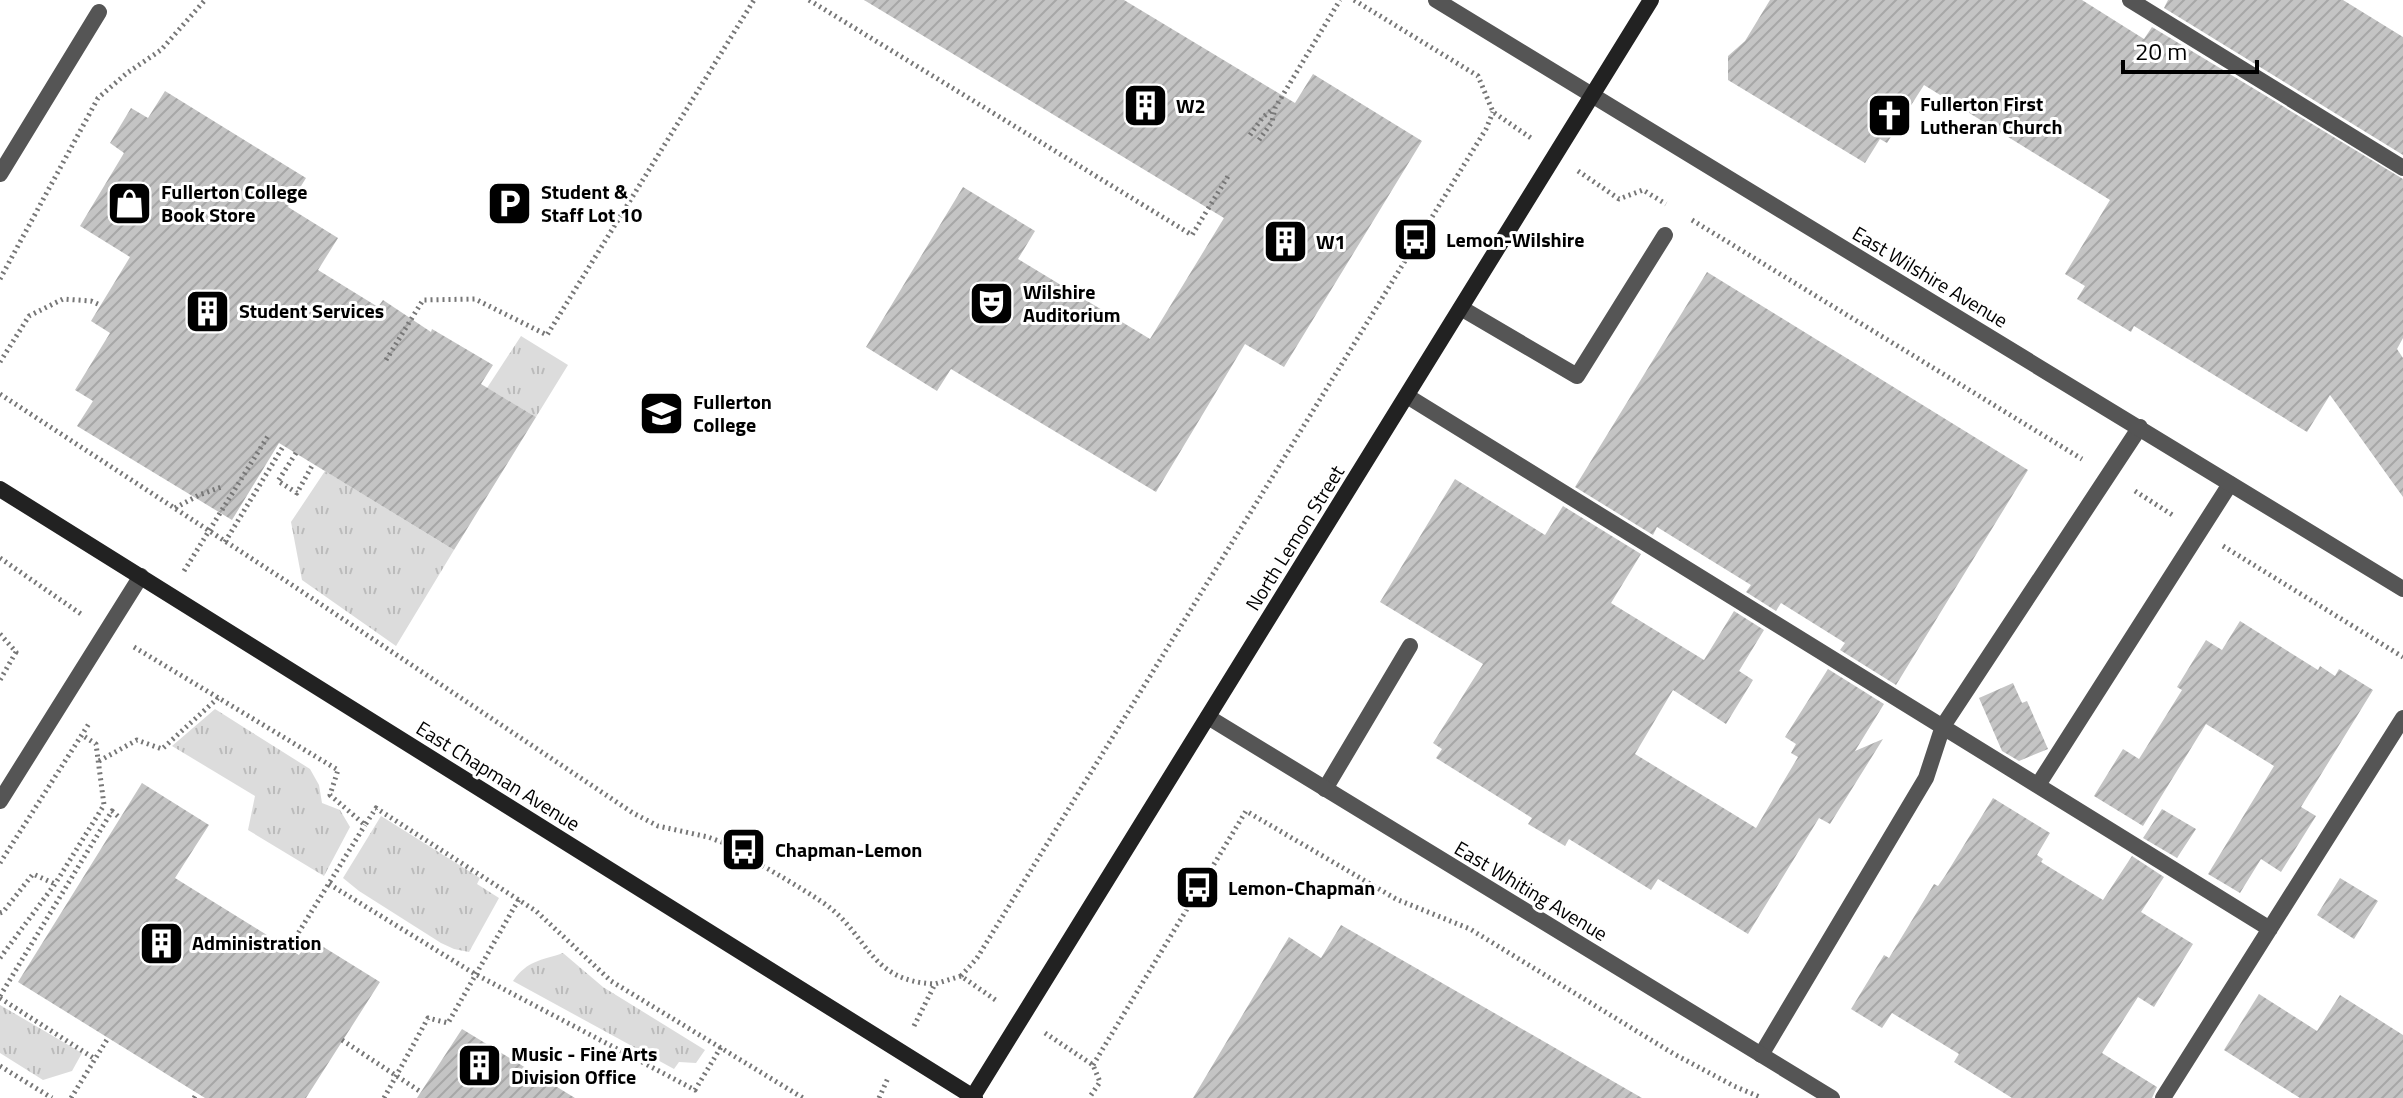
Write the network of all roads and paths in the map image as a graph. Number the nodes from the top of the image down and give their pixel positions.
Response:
1 (205, 0) edge
2 (754, 0) edge
3 (809, 0) edge
4 (1340, 0) edge
5 (1354, 0) edge
6 (1436, 0) edge
7 (1651, 0) edge
8 (2130, 0) edge
9 (99, 12) dead end
10 (1592, 96) junction
11 (1275, 108) junction
12 (1493, 112) junction
13 (1250, 135) dead end
14 (1259, 140) dead end
15 (1555, 155) junction
16 (2403, 168) edge
17 (1230, 173) dead end
18 (0, 174) edge
19 (1670, 206) dead end
20 (1684, 215) dead end
21 (1665, 235) dead end
22 (0, 279) edge
23 (100, 305) dead end
24 (1461, 308) junction
25 (386, 360) dead end
26 (0, 362) edge
27 (0, 394) edge
28 (1407, 396) junction
29 (2140, 427) junction
30 (284, 445) dead end
31 (296, 453) dead end
32 (313, 464) dead end
33 (2109, 475) junction
34 (2230, 484) junction
35 (224, 486) dead end
36 (0, 489) edge
37 (175, 508) junction
38 (2200, 532) junction
39 (225, 542) junction
40 (0, 558) edge
41 (141, 576) junction
42 (2403, 589) edge
43 (105, 630) junction
44 (0, 634) edge
45 (1410, 646) dead end
46 (2403, 657) edge
47 (0, 680) edge
48 (218, 698) junction
49 (1208, 717) junction
50 (51, 718) junction
51 (2403, 718) edge
52 (1943, 726) junction
53 (99, 761) junction
54 (2038, 785) junction
55 (1325, 789) junction
56 (45, 795) dead end
57 (0, 801) edge
58 (120, 818) dead end
59 (365, 825) junction
60 (0, 863) edge
61 (55, 884) junction
62 (329, 884) junction
63 (519, 899) junction
64 (0, 913) edge
65 (2270, 929) junction
66 (289, 948) dead end
67 (0, 958) edge
68 (475, 974) junction
69 (961, 976) dead end
70 (935, 984) dead end
71 (0, 997) edge
72 (108, 1038) dead end
73 (342, 1040) dead end
74 (721, 1047) junction
75 (1761, 1055) junction
76 (95, 1059) junction
77 (1093, 1065) dead end
78 (0, 1066) edge
79 (421, 1092) dead end
80 (52, 1098) edge
81 (71, 1098) edge
82 (384, 1098) edge
83 (803, 1098) edge
84 (973, 1098) edge
85 (1762, 1098) edge
86 (1832, 1098) edge
87 (2163, 1098) edge

1 - 22 path
2 - 25 path
3 - 17 path
4 - 11 path
5 - 12 path
6 - 10 street, East Wilshire Avenue
7 - 10 street, North Lemon Street
8 - 16 street
9 - 18 street
10 - 15 street, North Lemon Street
10 - 29 street, East Wilshire Avenue
11 - 13 path
11 - 14 path
12 - 15 path
12 - 69 path
15 - 19 path
15 - 24 street, North Lemon Street
20 - 33 path
21 - 24 street
23 - 26 path
24 - 28 street, North Lemon Street
27 - 37 path
28 - 49 street, North Lemon Street
28 - 52 street
29 - 33 street
29 - 34 street, East Wilshire Avenue
30 - 39 path
31 - 32 path
33 - 38 path
33 - 52 street
34 - 38 street
34 - 42 street, East Wilshire Avenue
35 - 37 path
36 - 41 street, East Chapman Avenue
37 - 39 path
38 - 46 path
38 - 54 street
39 - 70 path
40 - 43 path
41 - 43 street
41 - 84 street, East Chapman Avenue
43 - 48 path
43 - 50 street
44 - 47 path
45 - 55 street
48 - 53 path
48 - 59 path
49 - 55 street, East Whiting Avenue
49 - 84 street, North Lemon Street
50 - 53 path
50 - 57 street
51 - 65 street
52 - 54 street
52 - 75 street
53 - 61 path
54 - 65 street
55 - 75 street, East Whiting Avenue
56 - 60 path
58 - 71 path
59 - 62 path
59 - 63 path
61 - 64 path
61 - 67 path
62 - 66 path
62 - 68 path
63 - 68 path
63 - 74 path
65 - 87 street
68 - 74 path
68 - 82 path
71 - 76 path
72 - 76 path
73 - 79 path
74 - 83 path
75 - 86 street, East Whiting Avenue
76 - 81 path
77 - 85 path
78 - 80 path

